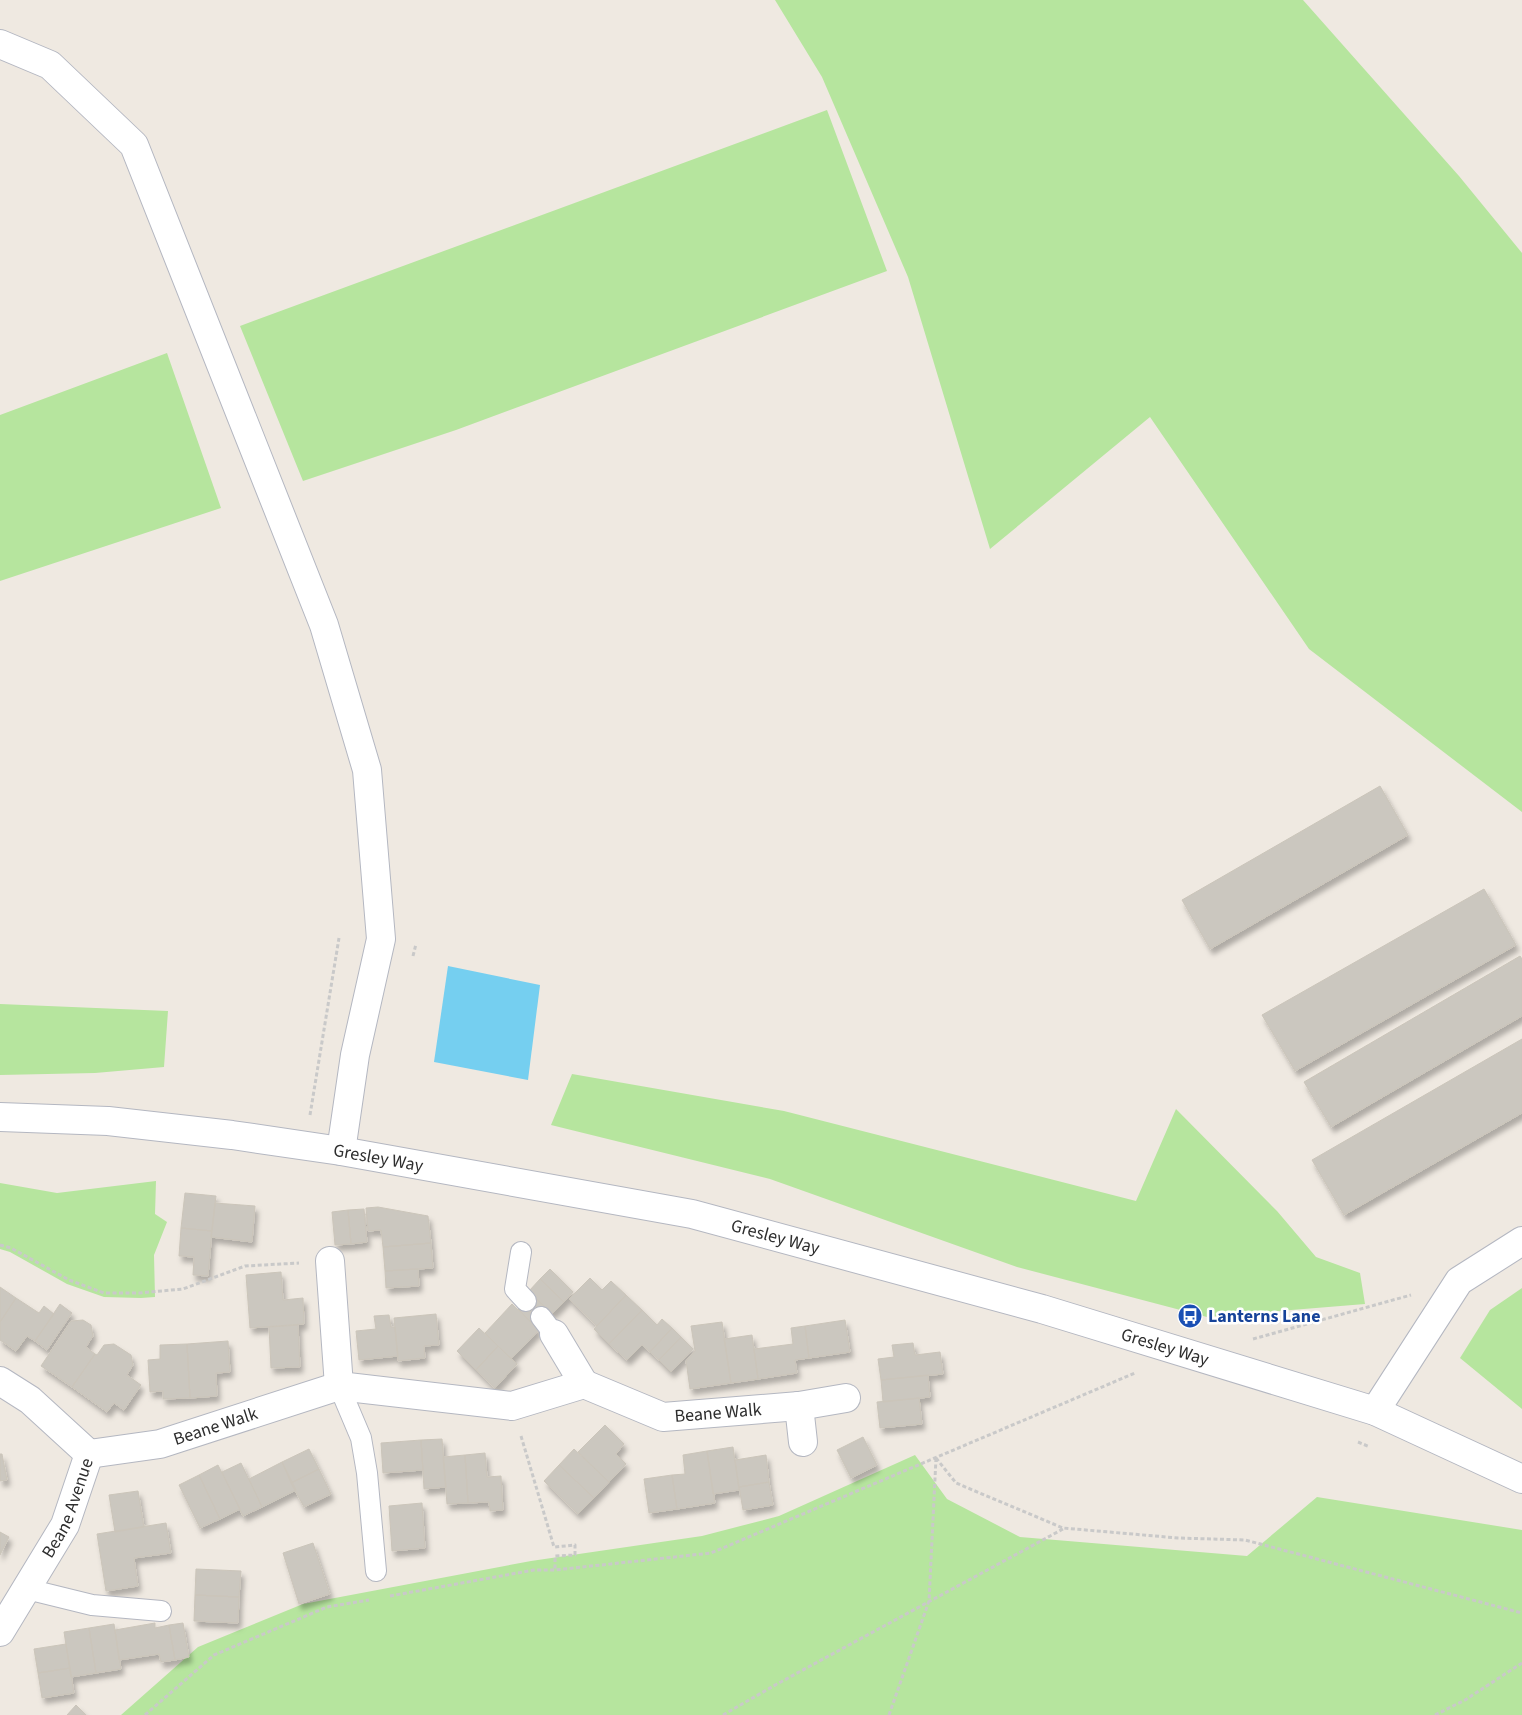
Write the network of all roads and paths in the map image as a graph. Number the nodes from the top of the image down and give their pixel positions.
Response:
1 (0, 44) edge
2 (339, 938) dead end
3 (320, 1051) dead end
4 (0, 1117) edge
5 (341, 1151) junction
6 (1522, 1241) edge
7 (0, 1246) edge
8 (521, 1252) dead end
9 (330, 1261) joint
10 (1411, 1295) dead end
11 (526, 1301) dead end
12 (548, 1326) dead end
13 (1258, 1338) dead end
14 (1135, 1373) dead end
15 (0, 1381) edge
16 (584, 1384) junction
17 (339, 1386) junction
18 (846, 1398) dead end
19 (512, 1406) junction
20 (799, 1406) junction
21 (1375, 1411) junction
22 (1354, 1440) dead end
23 (803, 1442) dead end
24 (1371, 1448) dead end
25 (88, 1454) junction
26 (936, 1458) junction
27 (1522, 1479) edge
28 (1063, 1528) junction
29 (555, 1570) junction
30 (376, 1571) dead end
31 (27, 1589) junction
32 (386, 1597) dead end
33 (376, 1599) dead end
34 (929, 1601) junction
35 (161, 1610) dead end
36 (1522, 1613) edge
37 (0, 1632) edge
38 (1522, 1663) edge
39 (145, 1715) edge
40 (723, 1715) edge
41 (889, 1715) edge
42 (1435, 1715) edge

1 - 5 street
2 - 3 path
4 - 5 street, Gresley Way
5 - 21 street, Gresley Way
6 - 21 street
7 - 9 path
8 - 11 lane
9 - 17 street
10 - 13 path
12 - 16 street
14 - 26 path
15 - 25 street, Beane Avenue
16 - 19 street, Beane Walk
16 - 20 street, Beane Walk
17 - 19 street, Beane Walk
17 - 25 street, Beane Walk
17 - 30 lane
18 - 20 street, Beane Walk
19 - 29 path
20 - 23 street
21 - 27 street, Gresley Way
22 - 24 path
25 - 31 street, Beane Avenue
26 - 28 path
26 - 29 path
26 - 34 path
28 - 34 path
28 - 36 path
29 - 32 path
31 - 35 lane
31 - 37 street, Beane Avenue
33 - 39 path
34 - 40 path
34 - 41 path
38 - 42 path

